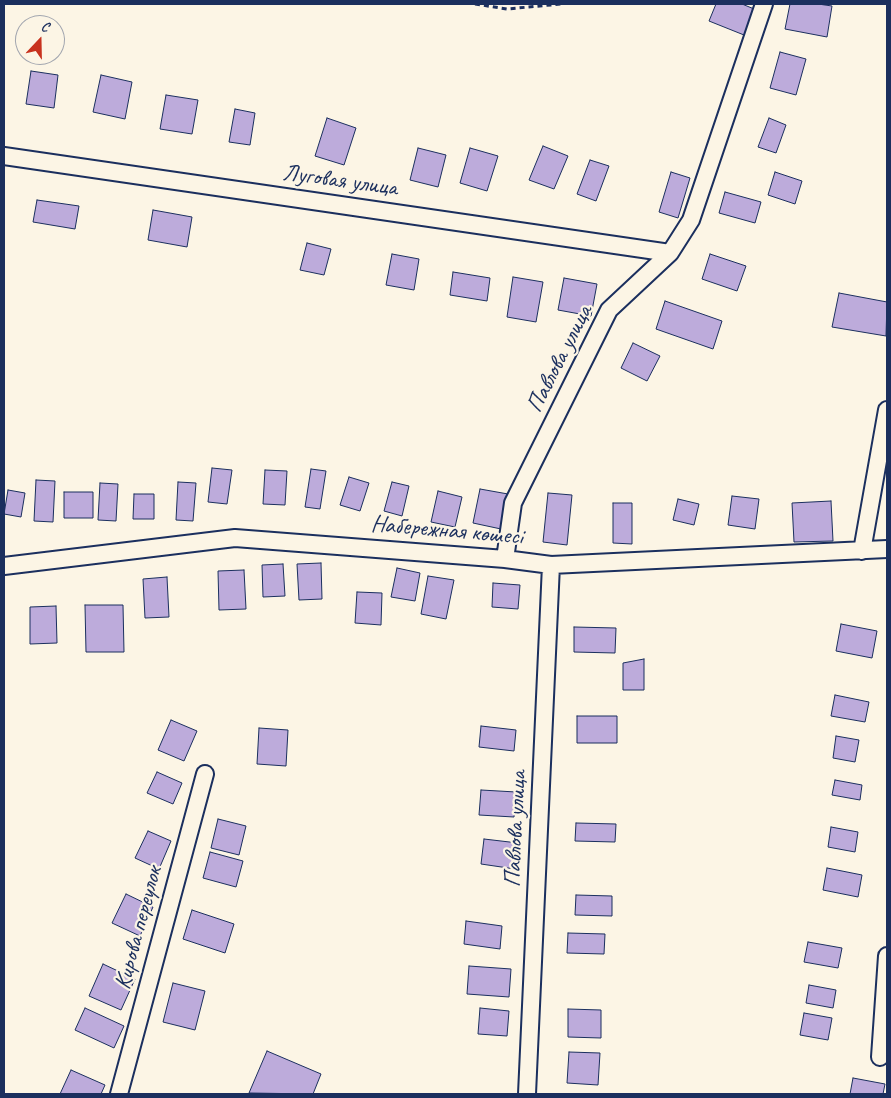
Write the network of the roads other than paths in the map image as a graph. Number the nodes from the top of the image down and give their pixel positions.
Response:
1 (764, 4) edge
2 (4, 156) edge
3 (670, 252) junction
4 (887, 410) edge
5 (887, 549) edge
6 (862, 551) junction
7 (505, 559) junction
8 (551, 565) junction
9 (4, 566) edge
10 (205, 774) dead end
11 (887, 956) edge
12 (880, 1057) dead end
13 (119, 1094) edge
14 (527, 1094) edge

1 - 3 street, Павлова улица
2 - 3 street, Луговая улица
3 - 7 street, Павлова улица
4 - 6 street
5 - 6 street, Набережная көшесі
6 - 8 street, Набережная көшесі
7 - 8 street, Набережная көшесі
7 - 9 street, Набережная көшесі
8 - 14 street, Павлова улица
10 - 13 street, Кирова переулок
11 - 12 street

